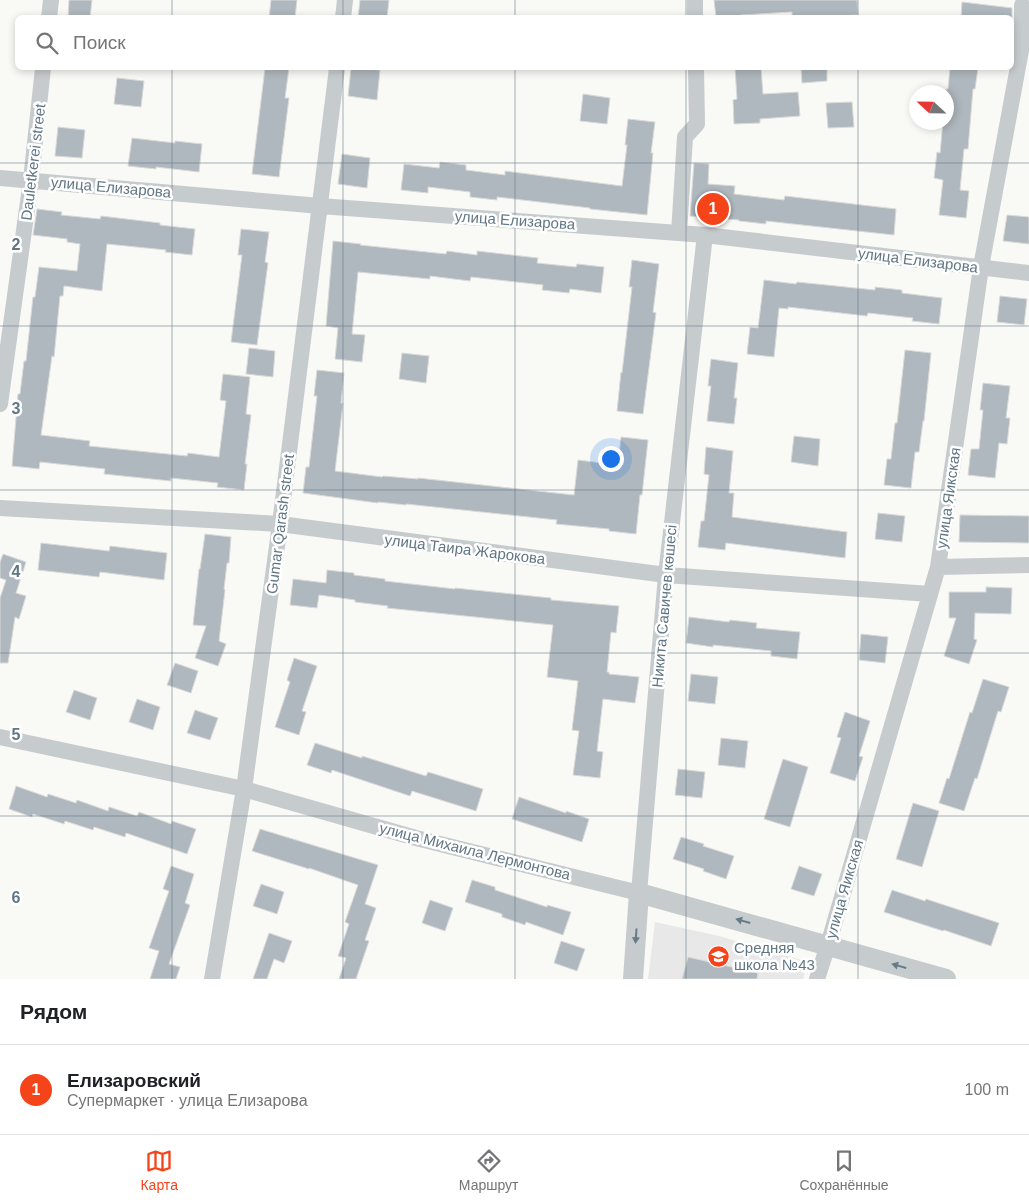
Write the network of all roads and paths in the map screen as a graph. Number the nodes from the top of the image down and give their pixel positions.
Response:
1 (51, 0) edge
2 (345, 0) edge
3 (695, 0) edge
4 (1022, 6) dead end
5 (49, 15) edge
6 (343, 15) edge
7 (696, 15) edge
8 (43, 70) edge
9 (337, 70) edge
10 (696, 70) edge
11 (0, 178) edge
12 (31, 180) junction
13 (320, 206) junction
14 (679, 233) junction
15 (705, 235) junction
16 (981, 267) junction
17 (1029, 273) edge
18 (0, 404) edge
19 (0, 508) edge
20 (280, 524) junction
21 (1029, 565) edge
22 (938, 567) junction
23 (666, 575) junction
24 (930, 594) junction
25 (0, 737) edge
26 (244, 790) junction
27 (639, 893) junction
28 (828, 945) junction
29 (212, 979) edge
30 (633, 979) edge
31 (817, 979) edge
32 (946, 979) edge

1 - 5 street
2 - 6 street
3 - 7 street
4 - 16 street, улица Яикская
8 - 12 street, Dauletkerei street
9 - 13 street, Gumar Qarash street
10 - 14 street
11 - 12 street, улица Елизарова
12 - 13 street, улица Елизарова
12 - 18 street, Dauletkerei street
13 - 14 street, улица Елизарова
13 - 20 street, Gumar Qarash street
14 - 15 street, улица Елизарова
15 - 16 street, улица Елизарова
15 - 23 street, Никита Савичев көшесі
16 - 17 street, улица Елизарова
16 - 22 street, улица Яикская
19 - 20 street, улица Таира Жарокова
20 - 23 street, улица Таира Жарокова
20 - 26 street, Gumar Qarash street
21 - 22 street
22 - 24 street, улица Яикская
23 - 24 street, улица Таира Жарокова
23 - 27 street, Никита Савичев көшесі
24 - 28 street, улица Яикская
25 - 26 street, улица Михаила Лермонтова
26 - 27 street, улица Михаила Лермонтова
26 - 29 street, Gumar Qarash street
28 -> 27 street, улица Михаила Лермонтова
27 -> 30 street, Никита Савичев көшесі
28 - 31 street, улица Яикская
32 -> 28 street, улица Михаила Лермонтова

